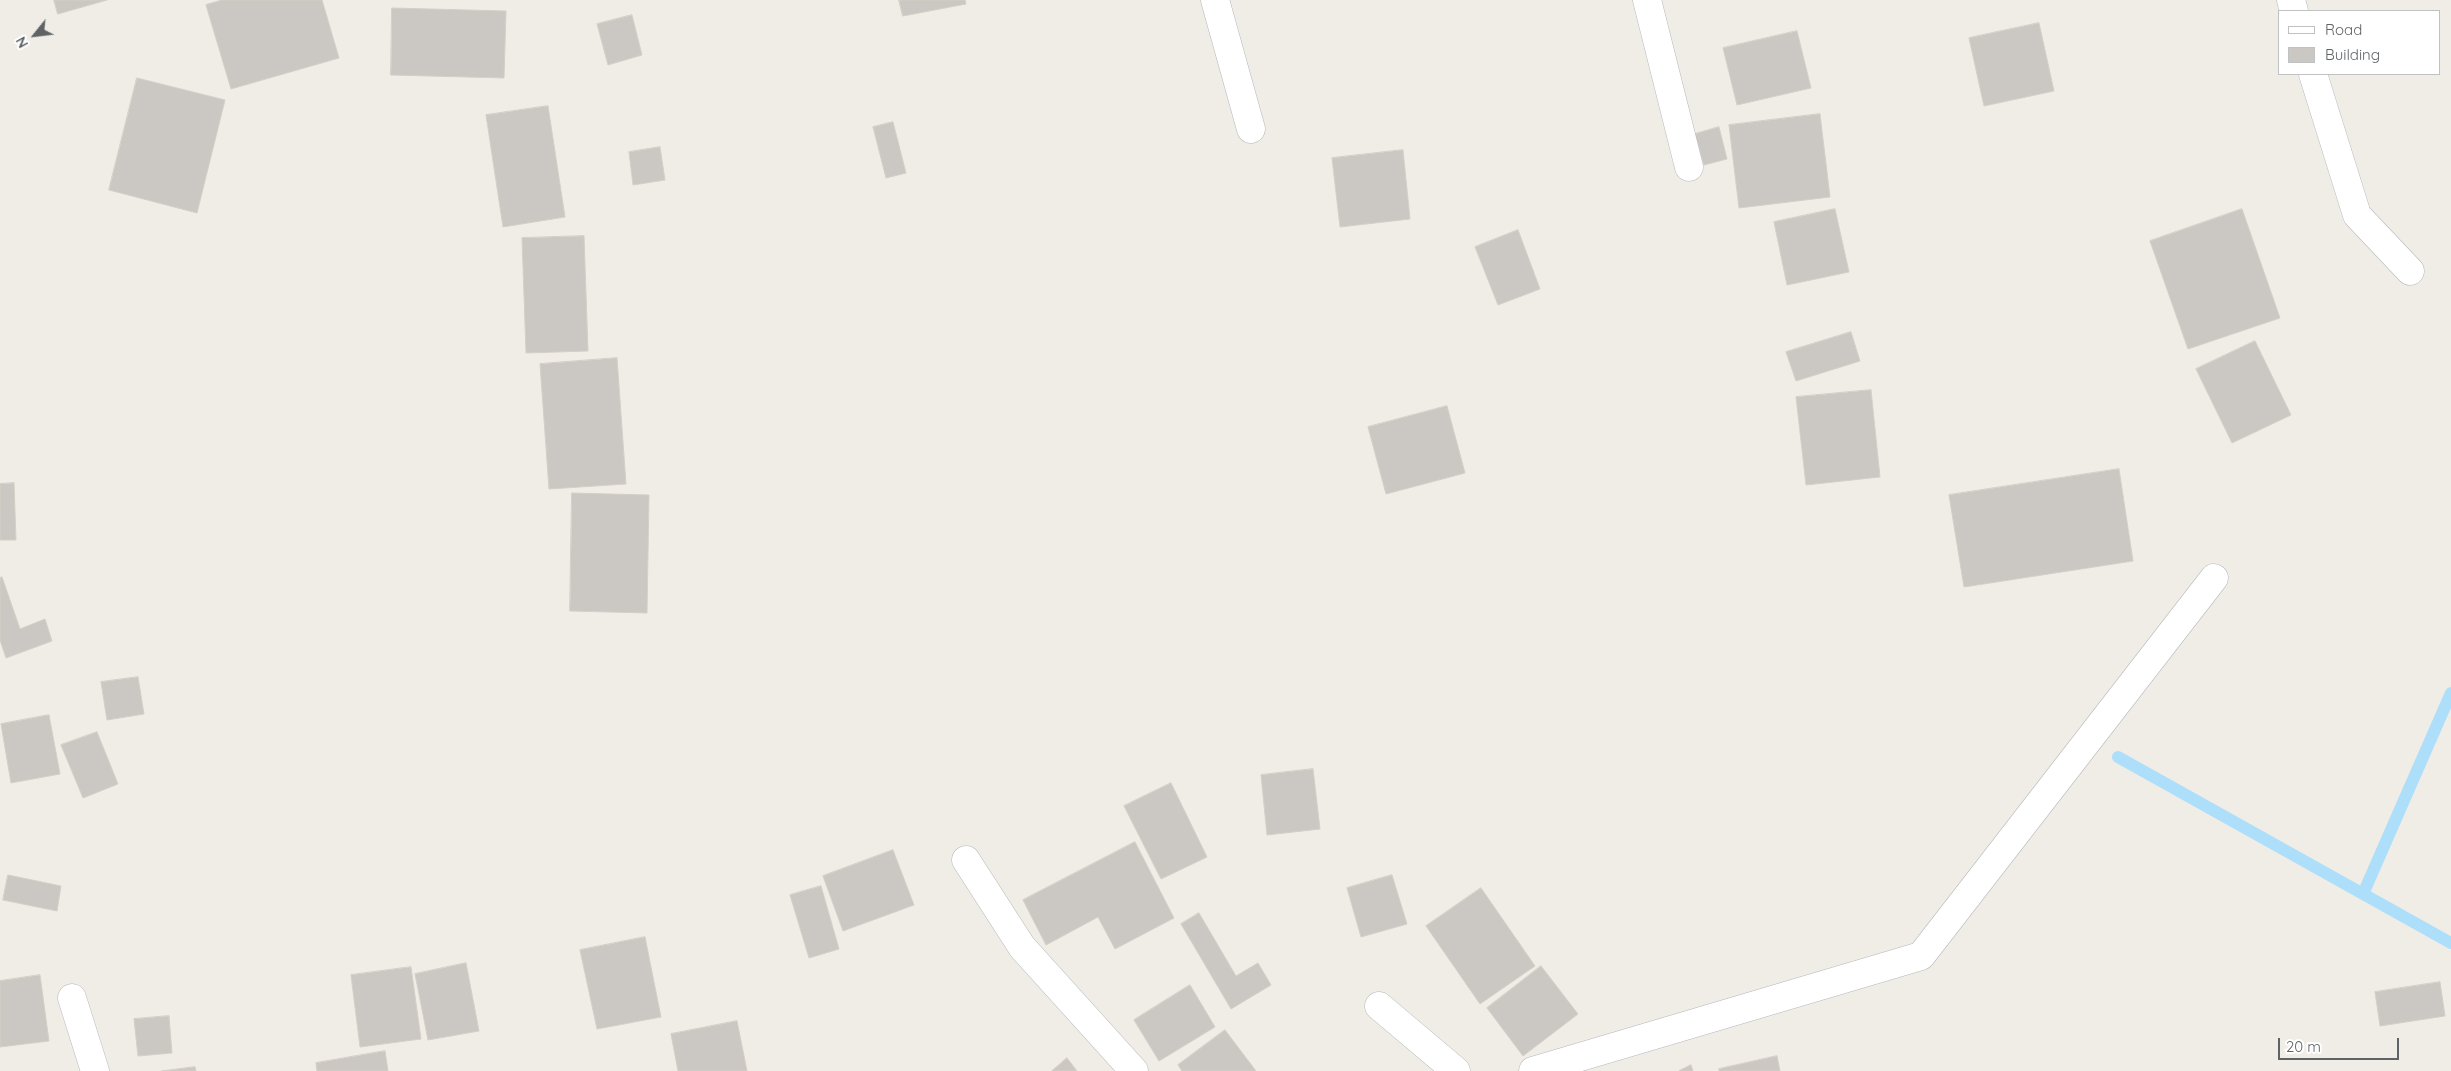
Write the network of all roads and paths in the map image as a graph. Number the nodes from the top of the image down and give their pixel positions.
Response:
1 (1215, 0) edge
2 (1647, 0) edge
3 (2313, 75) edge
4 (1251, 129) dead end
5 (1689, 167) dead end
6 (2410, 271) dead end
7 (2214, 578) dead end
8 (966, 860) dead end
9 (72, 998) dead end
10 (1379, 1006) dead end
11 (95, 1071) edge
12 (1134, 1071) edge
13 (1456, 1071) edge
14 (1532, 1071) edge

1 - 4 street
2 - 5 street
3 - 6 street
7 - 14 street
8 - 12 street
9 - 11 street
10 - 13 street

